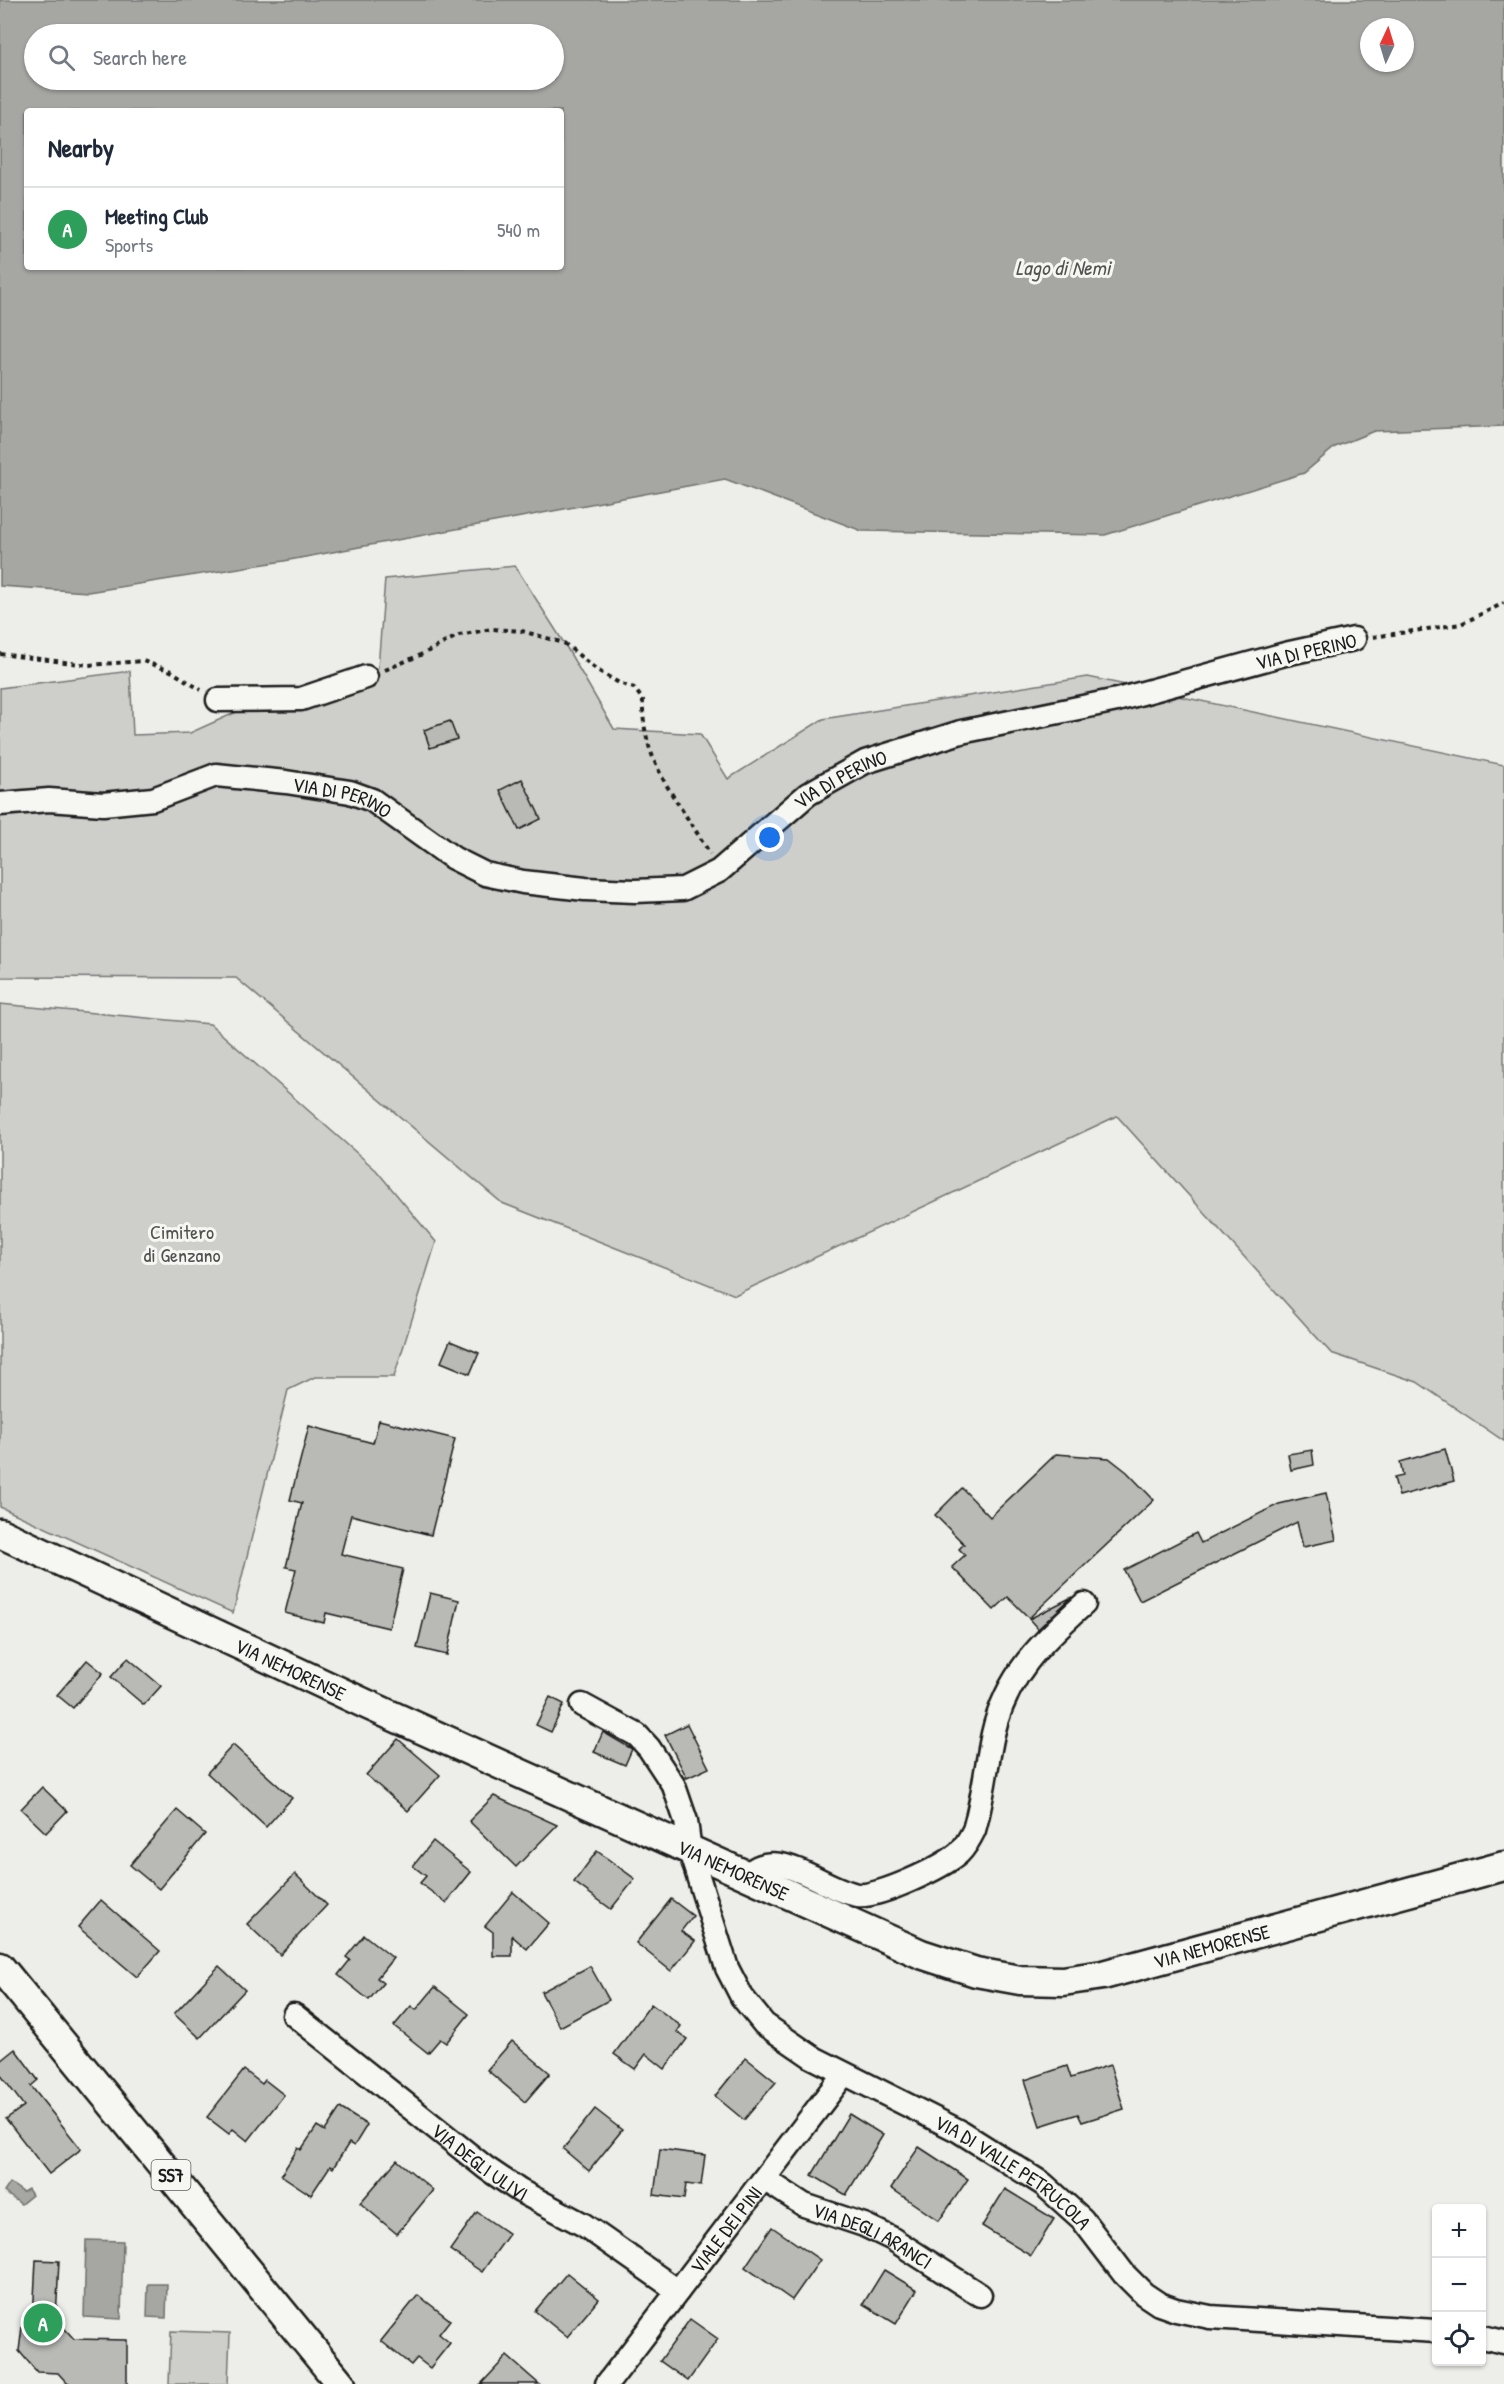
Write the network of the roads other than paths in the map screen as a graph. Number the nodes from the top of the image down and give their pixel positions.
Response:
1 (1354, 639) road end
2 (366, 677) road end
3 (218, 700) road end
4 (0, 804) edge
5 (0, 1533) edge
6 (1084, 1604) dead end
7 (582, 1705) dead end
8 (690, 1851) junction
9 (1504, 1866) edge
10 (747, 1876) junction
11 (0, 1967) edge
12 (294, 2015) dead end
13 (844, 2074) junction
14 (764, 2179) junction
15 (678, 2291) junction
16 (980, 2295) dead end
17 (1432, 2331) edge
18 (1486, 2338) edge
19 (1504, 2342) edge
20 (341, 2384) edge
21 (607, 2384) edge

1 - 4 street, VIA DI PERINO
2 - 3 street
5 - 8 main road, VIA NEMORENSE
6 - 10 street
7 - 8 street, VIA DI VALLE PETRUCOLA
8 - 10 main road, VIA NEMORENSE
8 - 13 street, VIA DI VALLE PETRUCOLA
9 - 10 main road, VIA NEMORENSE
11 - 20 main road, SS7
12 - 15 street, VIA DEGLI ULIVI
13 - 14 street, VIALE DEI PINI
13 - 17 street, VIA DI VALLE PETRUCOLA
14 - 15 street, VIALE DEI PINI
14 - 16 street, VIA DEGLI ARANCI
15 - 21 street, VIALE DEI PINI
18 - 19 street

